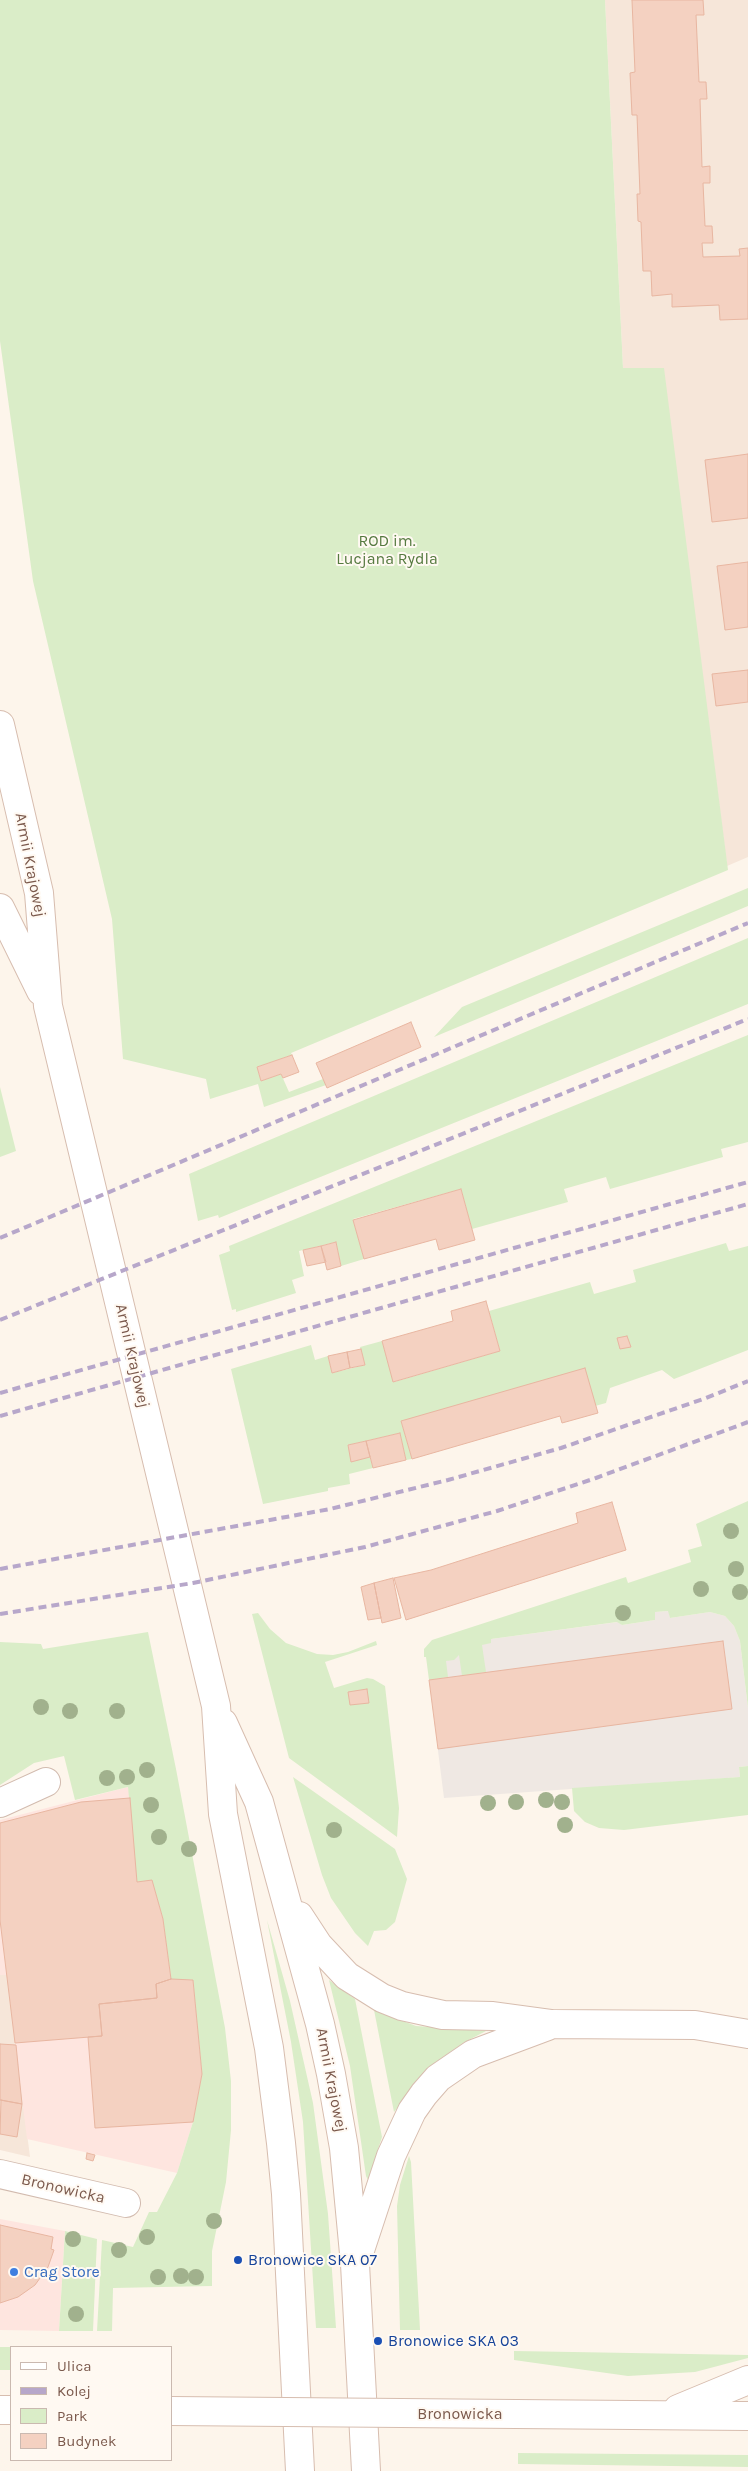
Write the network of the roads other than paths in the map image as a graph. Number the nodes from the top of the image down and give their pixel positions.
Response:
1 (0, 725) edge
2 (0, 908) edge
3 (48, 1006) junction
4 (216, 1706) junction
5 (46, 1782) dead end
6 (0, 1803) edge
7 (284, 1891) junction
8 (552, 2024) junction
9 (748, 2034) edge
10 (0, 2174) edge
11 (126, 2203) dead end
12 (355, 2264) junction
13 (748, 2380) edge
14 (172, 2411) edge
15 (661, 2415) junction
16 (748, 2416) edge
17 (300, 2471) edge
18 (366, 2471) edge

1 - 3 main road, Armii Krajowej
2 - 3 main road, Armii Krajowej
3 - 4 main road, Armii Krajowej
4 - 7 main road, Armii Krajowej
4 - 17 main road, Armii Krajowej
5 - 6 main road
7 - 8 main road
7 - 12 main road, Armii Krajowej
8 - 9 main road
8 - 12 main road
10 - 11 main road, Bronowicka
12 - 18 main road, Armii Krajowej
13 - 15 main road
14 - 15 main road, Bronowicka, bridge
15 - 16 main road, Bronowicka

